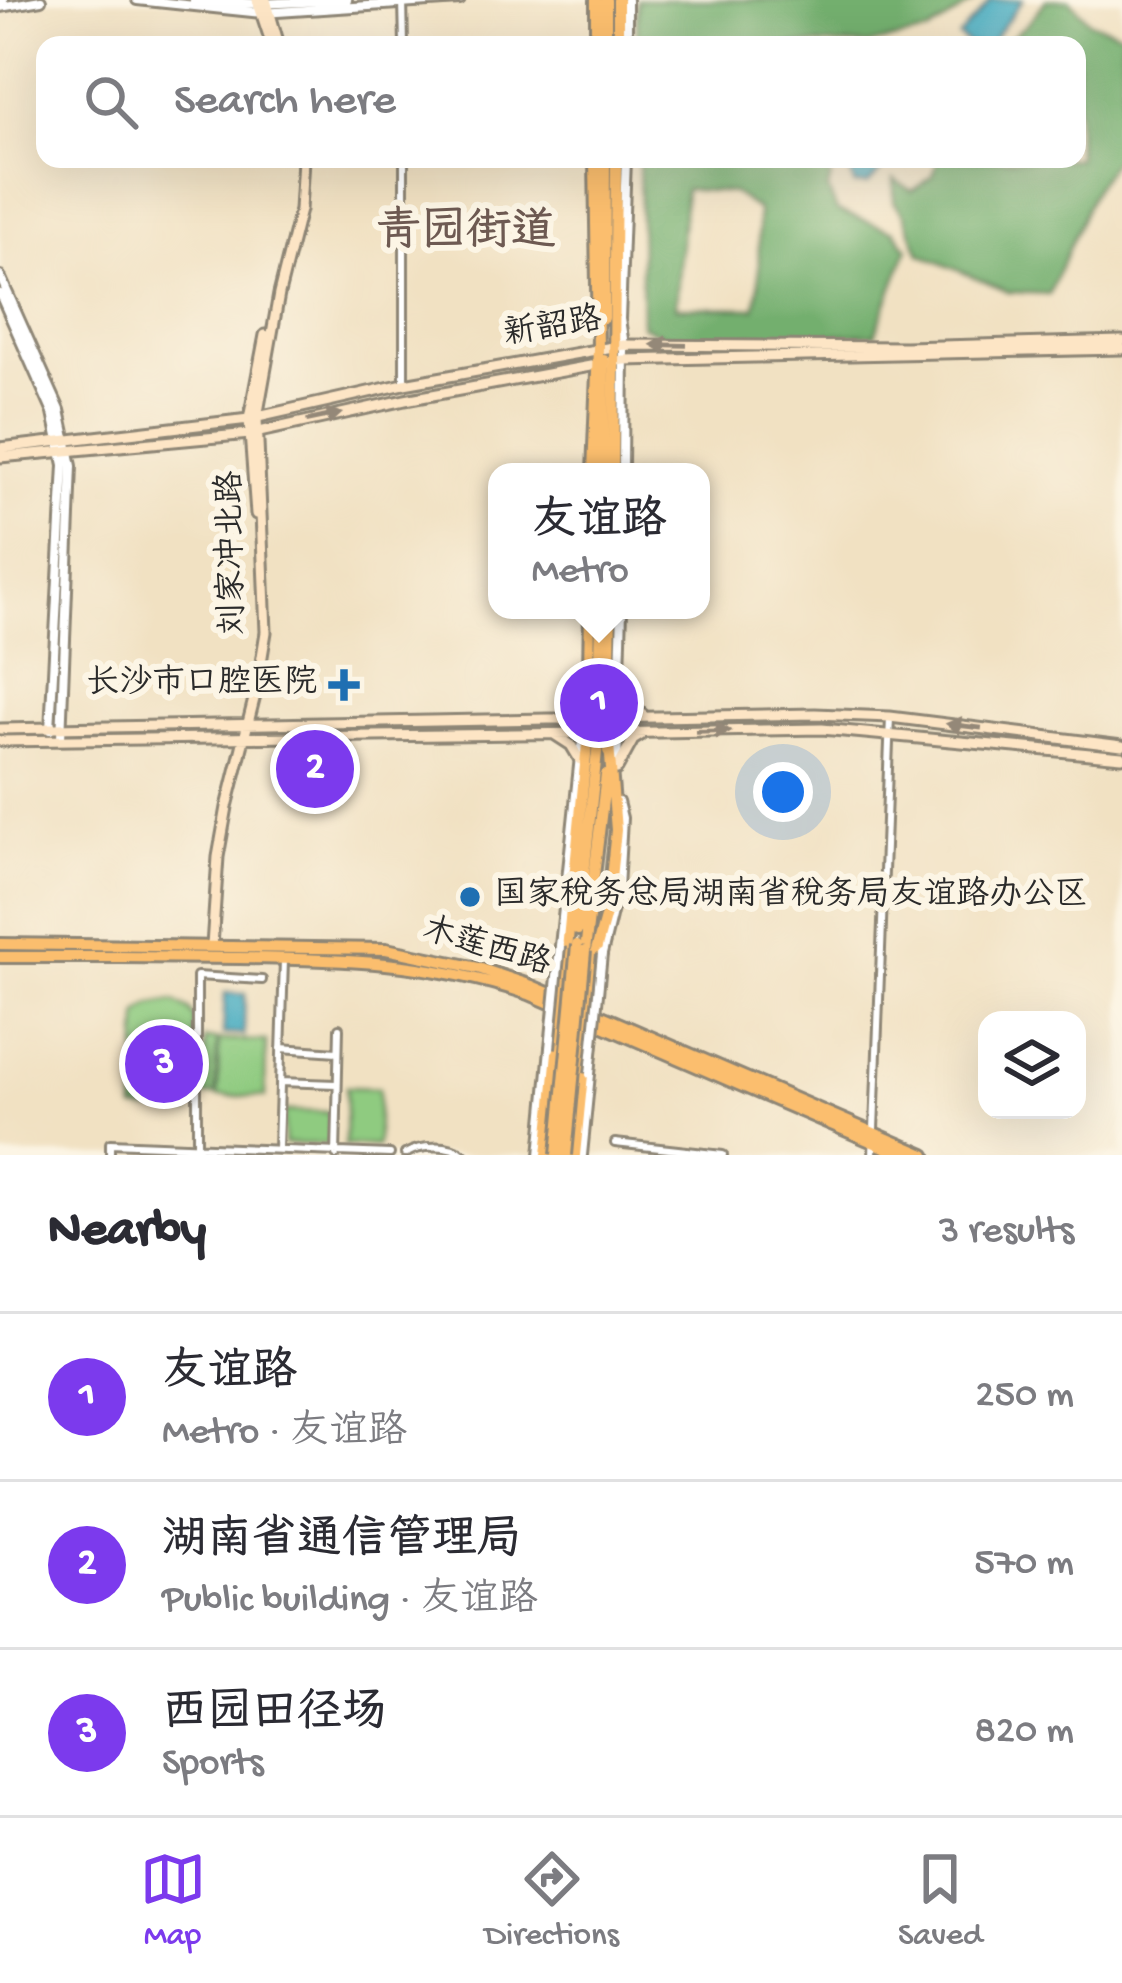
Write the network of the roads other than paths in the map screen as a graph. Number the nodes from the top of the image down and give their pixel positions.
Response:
1 (41, 0) edge
2 (137, 0) edge
3 (194, 0) edge
4 (347, 0) edge
5 (460, 0) edge
6 (596, 0) edge
7 (606, 0) edge
8 (622, 0) edge
9 (316, 1) edge
10 (404, 2) edge
11 (1, 3) edge
12 (263, 6) edge
13 (272, 36) edge
14 (404, 36) edge
15 (596, 36) edge
16 (606, 36) edge
17 (622, 36) edge
18 (300, 168) edge
19 (404, 168) edge
20 (596, 168) edge
21 (605, 168) edge
22 (616, 168) edge
23 (626, 168) edge
24 (0, 276) edge
25 (0, 294) edge
26 (1122, 345) edge
27 (610, 347) junction
28 (609, 363) junction
29 (404, 384) junction
30 (253, 419) junction
31 (254, 433) junction
32 (64, 445) junction
33 (0, 453) edge
34 (594, 463) edge
35 (603, 463) edge
36 (613, 463) edge
37 (622, 463) edge
38 (590, 619) edge
39 (601, 619) edge
40 (611, 619) edge
41 (622, 619) edge
42 (589, 688) junction
43 (621, 695) junction
44 (890, 717) junction
45 (649, 718) junction
46 (561, 721) junction
47 (605, 728) junction
48 (0, 729) edge
49 (244, 731) junction
50 (646, 732) junction
51 (890, 733) junction
52 (56, 734) junction
53 (554, 734) junction
54 (0, 741) edge
55 (1122, 746) edge
56 (1122, 757) edge
57 (617, 769) junction
58 (581, 772) junction
59 (615, 791) junction
60 (592, 798) junction
61 (616, 818) junction
62 (0, 944) edge
63 (211, 946) junction
64 (581, 948) junction
65 (0, 957) edge
66 (284, 958) junction
67 (262, 980) dead end
68 (563, 1005) junction
69 (588, 1016) junction
70 (339, 1028) dead end
71 (281, 1048) junction
72 (338, 1052) junction
73 (280, 1082) junction
74 (337, 1084) junction
75 (615, 1143) dead end
76 (874, 1143) edge
77 (196, 1145) junction
78 (278, 1148) junction
79 (249, 1150) edge
80 (335, 1154) edge
81 (405, 1154) edge
82 (110, 1155) edge
83 (390, 1155) edge
84 (464, 1155) edge
85 (544, 1155) edge
86 (570, 1155) edge
87 (723, 1155) edge
88 (903, 1155) edge
89 (925, 1155) edge

1 - 11 street
2 - 12 street
3 - 12 street
4 - 9 street
5 - 10 street
6 - 15 main road
7 - 16 main road
8 - 17 main road
9 - 12 street
10 - 12 street
10 - 14 street
12 - 13 main road
18 - 30 main road, 刘家冲北路
19 - 29 street
20 - 27 main road
21 - 27 main road
22 - 27 main road
23 - 27 street
24 - 32 street
25 - 32 street
26 -> 27 main road, 新韶路
26 - 28 main road, 新韶路
27 - 28 main road
27 - 28 street
27 - 29 main road, 新韶路
31 -> 28 main road, 新韶路
28 - 34 main road
28 - 35 main road
28 - 36 main road
28 - 37 street
29 - 30 main road, 新韶路
30 - 31 main road, 刘家冲北路
30 - 32 main road, 新韶路
31 - 32 main road, 新韶路
31 - 49 main road, 刘家冲北路
32 - 33 main road, 新韶路
32 - 52 street
38 - 42 main road
39 - 47 main road
40 - 47 main road
41 - 43 street
42 - 46 main road
42 - 47 main road
43 - 45 main road
43 - 47 street
44 - 45 main road
44 - 51 street
55 -> 44 main road
45 - 47 main road
46 - 47 main road
46 - 49 main road
47 - 50 main road
47 - 53 main road
47 - 57 street
47 - 58 main road
47 - 58 street
47 - 60 main road
47 - 61 main road
47 - 64 main road
48 - 52 main road
49 - 52 main road
49 - 53 main road
49 - 63 main road, 刘家冲北路
50 -> 51 main road
50 - 57 main road
51 - 56 main road
51 - 76 street
52 - 54 main road
53 - 58 main road
57 - 59 street
58 - 60 main road
58 - 68 main road
58 - 85 street, bridge
59 - 61 main road
59 - 86 street, bridge
60 - 64 main road
61 - 69 main road
62 - 63 main road, 木莲西路
63 - 68 main road, 木莲西路
64 - 86 main road, bridge
65 - 66 main road, 木莲西路
66 - 68 main road, 木莲西路
66 - 71 street
67 - 77 street
68 - 69 main road, 木莲西路
68 - 85 main road
69 - 76 main road, 木莲西路
69 - 86 main road
70 - 72 street
71 - 72 street
71 - 73 street
72 - 74 street
73 - 74 street
73 - 78 street
74 - 80 street
75 - 87 street
76 - 88 main road, 木莲西路
76 - 89 main road, 木莲西路
77 - 79 street
77 - 82 street
78 - 79 street
78 - 80 street
80 - 83 street
81 - 83 street
81 - 84 street

